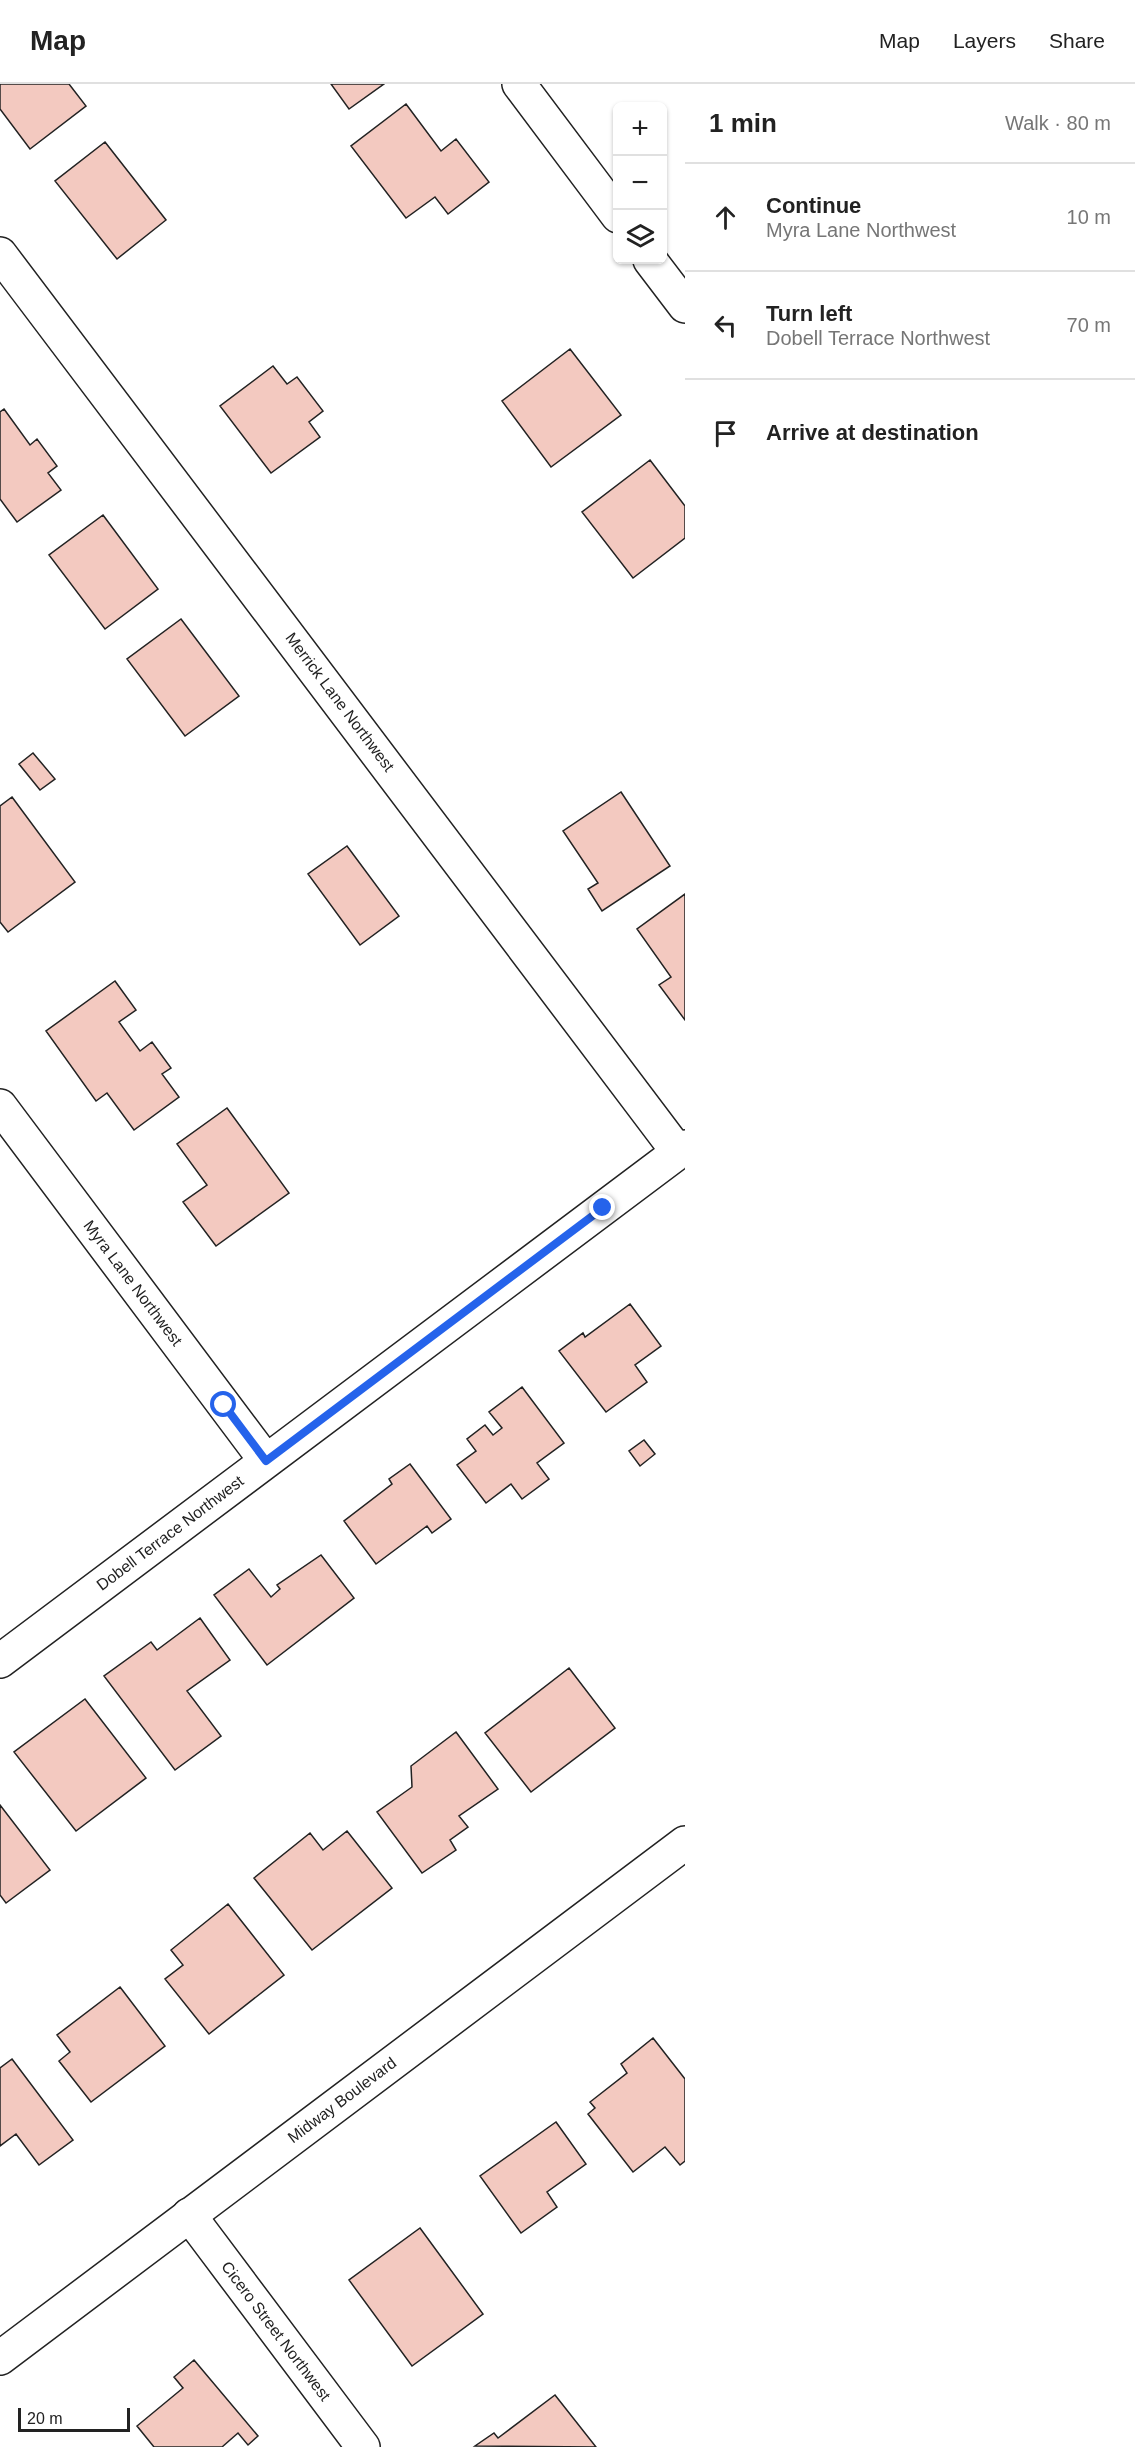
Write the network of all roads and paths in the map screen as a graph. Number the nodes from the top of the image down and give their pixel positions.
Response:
1 (519, 84) edge
2 (614, 210) edge
3 (0, 254) edge
4 (653, 264) edge
5 (685, 306) edge
6 (0, 1106) edge
7 (681, 1150) edge
8 (266, 1461) junction
9 (0, 1661) edge
10 (685, 1843) edge
11 (189, 2215) junction
12 (0, 2358) edge
13 (363, 2447) edge

1 - 2 street
3 - 7 street, Merrick Lane Northwest
4 - 5 street
6 - 8 street, Myra Lane Northwest
7 - 8 street, Dobell Terrace Northwest
8 - 9 street, Dobell Terrace Northwest
10 - 11 street, Midway Boulevard
11 - 12 street, Midway Boulevard
11 - 13 street, Cicero Street Northwest

